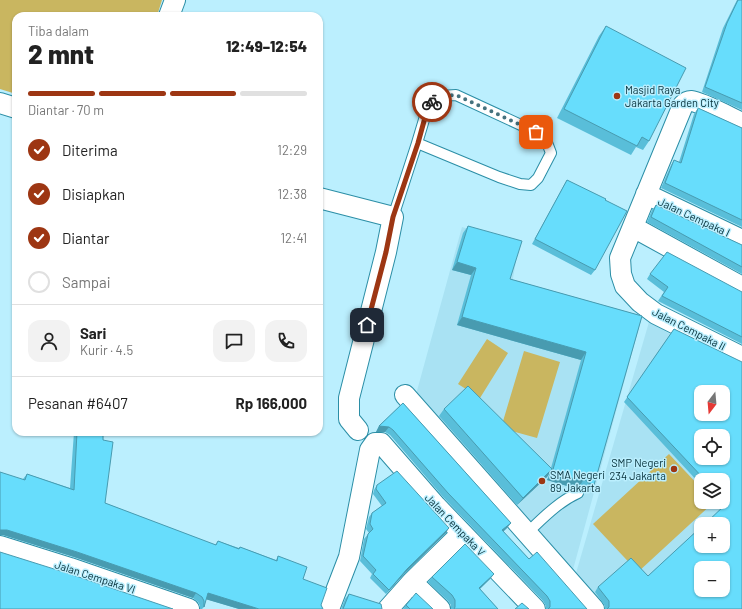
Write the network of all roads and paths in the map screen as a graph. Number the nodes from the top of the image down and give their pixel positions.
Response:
1 (175, 0) edge
2 (170, 12) edge
3 (0, 103) edge
4 (12, 107) edge
5 (742, 123) edge
6 (418, 143) junction
7 (646, 194) junction
8 (323, 199) edge
9 (393, 217) junction
10 (633, 227) junction
11 (742, 240) edge
12 (742, 287) edge
13 (741, 355) edge
14 (406, 396) dead end
15 (358, 430) dead end
16 (578, 493) edge
17 (462, 533) junction
18 (527, 533) junction
19 (0, 546) edge
20 (412, 582) junction
21 (189, 609) edge
22 (330, 609) edge
23 (388, 609) edge
24 (440, 609) edge
25 (534, 609) edge
26 (594, 609) edge

1 - 2 street
3 - 4 street
5 - 7 street, Jalan Cempaka II
6 - 6 lane
6 - 9 lane
7 - 10 street, Jalan Cempaka II
7 - 11 street, Jalan Cempaka I
8 - 9 street
9 - 15 street
10 - 12 street
10 - 13 street, Jalan Cempaka II
14 - 18 street
16 - 18 lane
17 - 20 street
17 - 22 street, Jalan Cempaka V
17 - 25 street, Jalan Cempaka V
18 - 26 street
19 - 21 street, Jalan Cempaka VI
20 - 23 street
20 - 24 street

